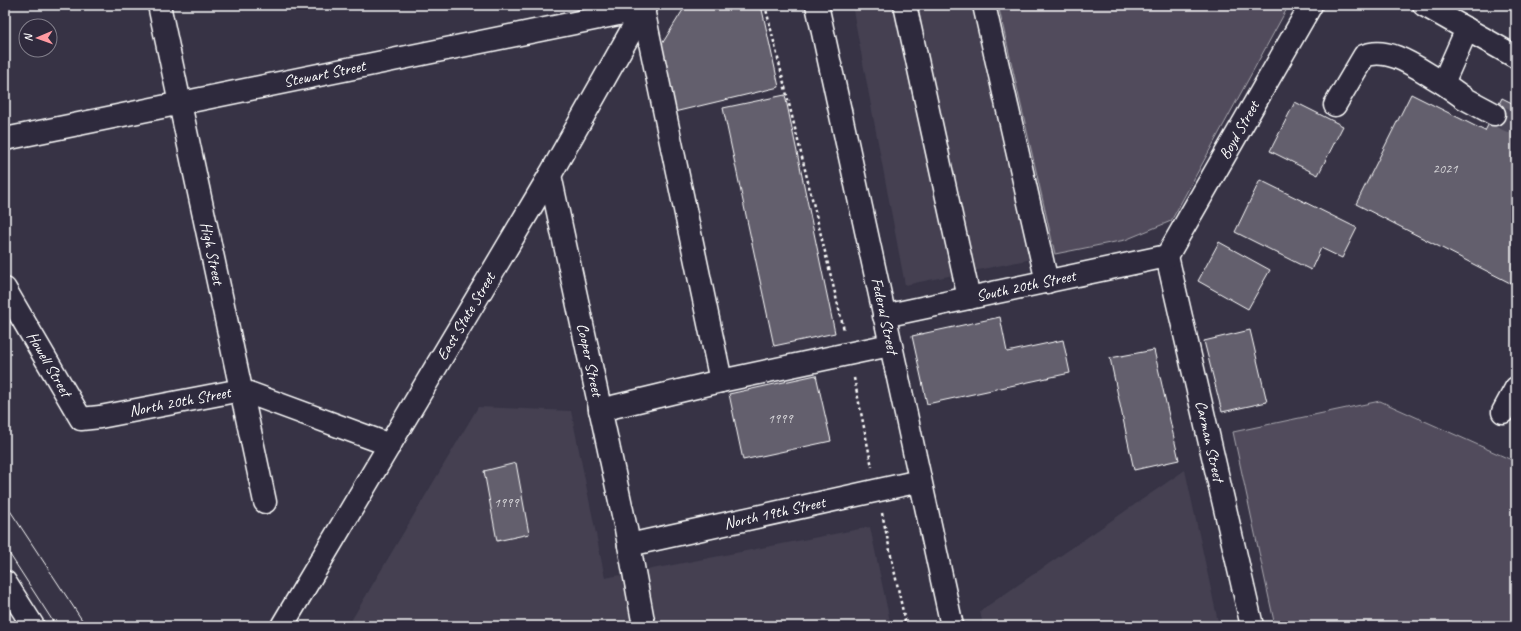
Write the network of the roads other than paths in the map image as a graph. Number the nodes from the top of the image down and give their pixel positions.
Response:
1 (159, 5) edge
2 (816, 5) edge
3 (905, 5) edge
4 (984, 5) edge
5 (1311, 5) edge
6 (1424, 5) edge
7 (644, 7) edge
8 (1467, 29) junction
9 (1516, 57) edge
10 (1443, 83) junction
11 (180, 102) junction
12 (1335, 105) dead end
13 (1494, 114) tunnel mouth
14 (5, 139) edge
15 (550, 175) junction
16 (1167, 256) junction
17 (1047, 282) junction
18 (5, 289) edge
19 (969, 298) junction
20 (884, 316) junction
21 (890, 345) junction
22 (721, 381) junction
23 (1516, 388) edge
24 (241, 390) junction
25 (600, 410) junction
26 (1503, 412) dead end
27 (82, 419) joint
28 (390, 445) junction
29 (920, 482) junction
30 (265, 502) dead end
31 (629, 545) junction
32 (5, 582) edge
33 (33, 626) edge
34 (282, 626) edge
35 (644, 626) edge
36 (952, 626) edge
37 (1252, 626) edge

1 - 11 street, High Street
2 - 20 street, Federal Street
3 - 19 street
4 - 17 street
5 - 16 street, Boyd Street
6 - 8 street
7 - 11 street, Stewart Street
7 - 15 street, East State Street
7 - 22 street
8 - 9 street
8 - 10 street
10 - 12 street
10 - 13 street
11 - 14 street, Stewart Street
11 - 24 street, High Street
15 - 25 street, Cooper Street
15 - 28 street, East State Street
16 - 17 street, South 20th Street
16 - 37 street, Carman Street
17 - 19 street, South 20th Street
18 - 27 street, Howell Street
19 - 20 street, South 20th Street
20 - 21 street, Federal Street
21 - 22 street
21 - 29 street, Federal Street
22 - 25 street
23 - 26 street
24 - 27 street, North 20th Street
24 - 28 street, North 20th Street
24 - 30 street, High Street
25 - 31 street, Cooper Street
28 - 34 street, East State Street
29 - 31 street, North 19th Street
29 - 36 street, Federal Street
31 - 35 street, Cooper Street
32 - 33 street

